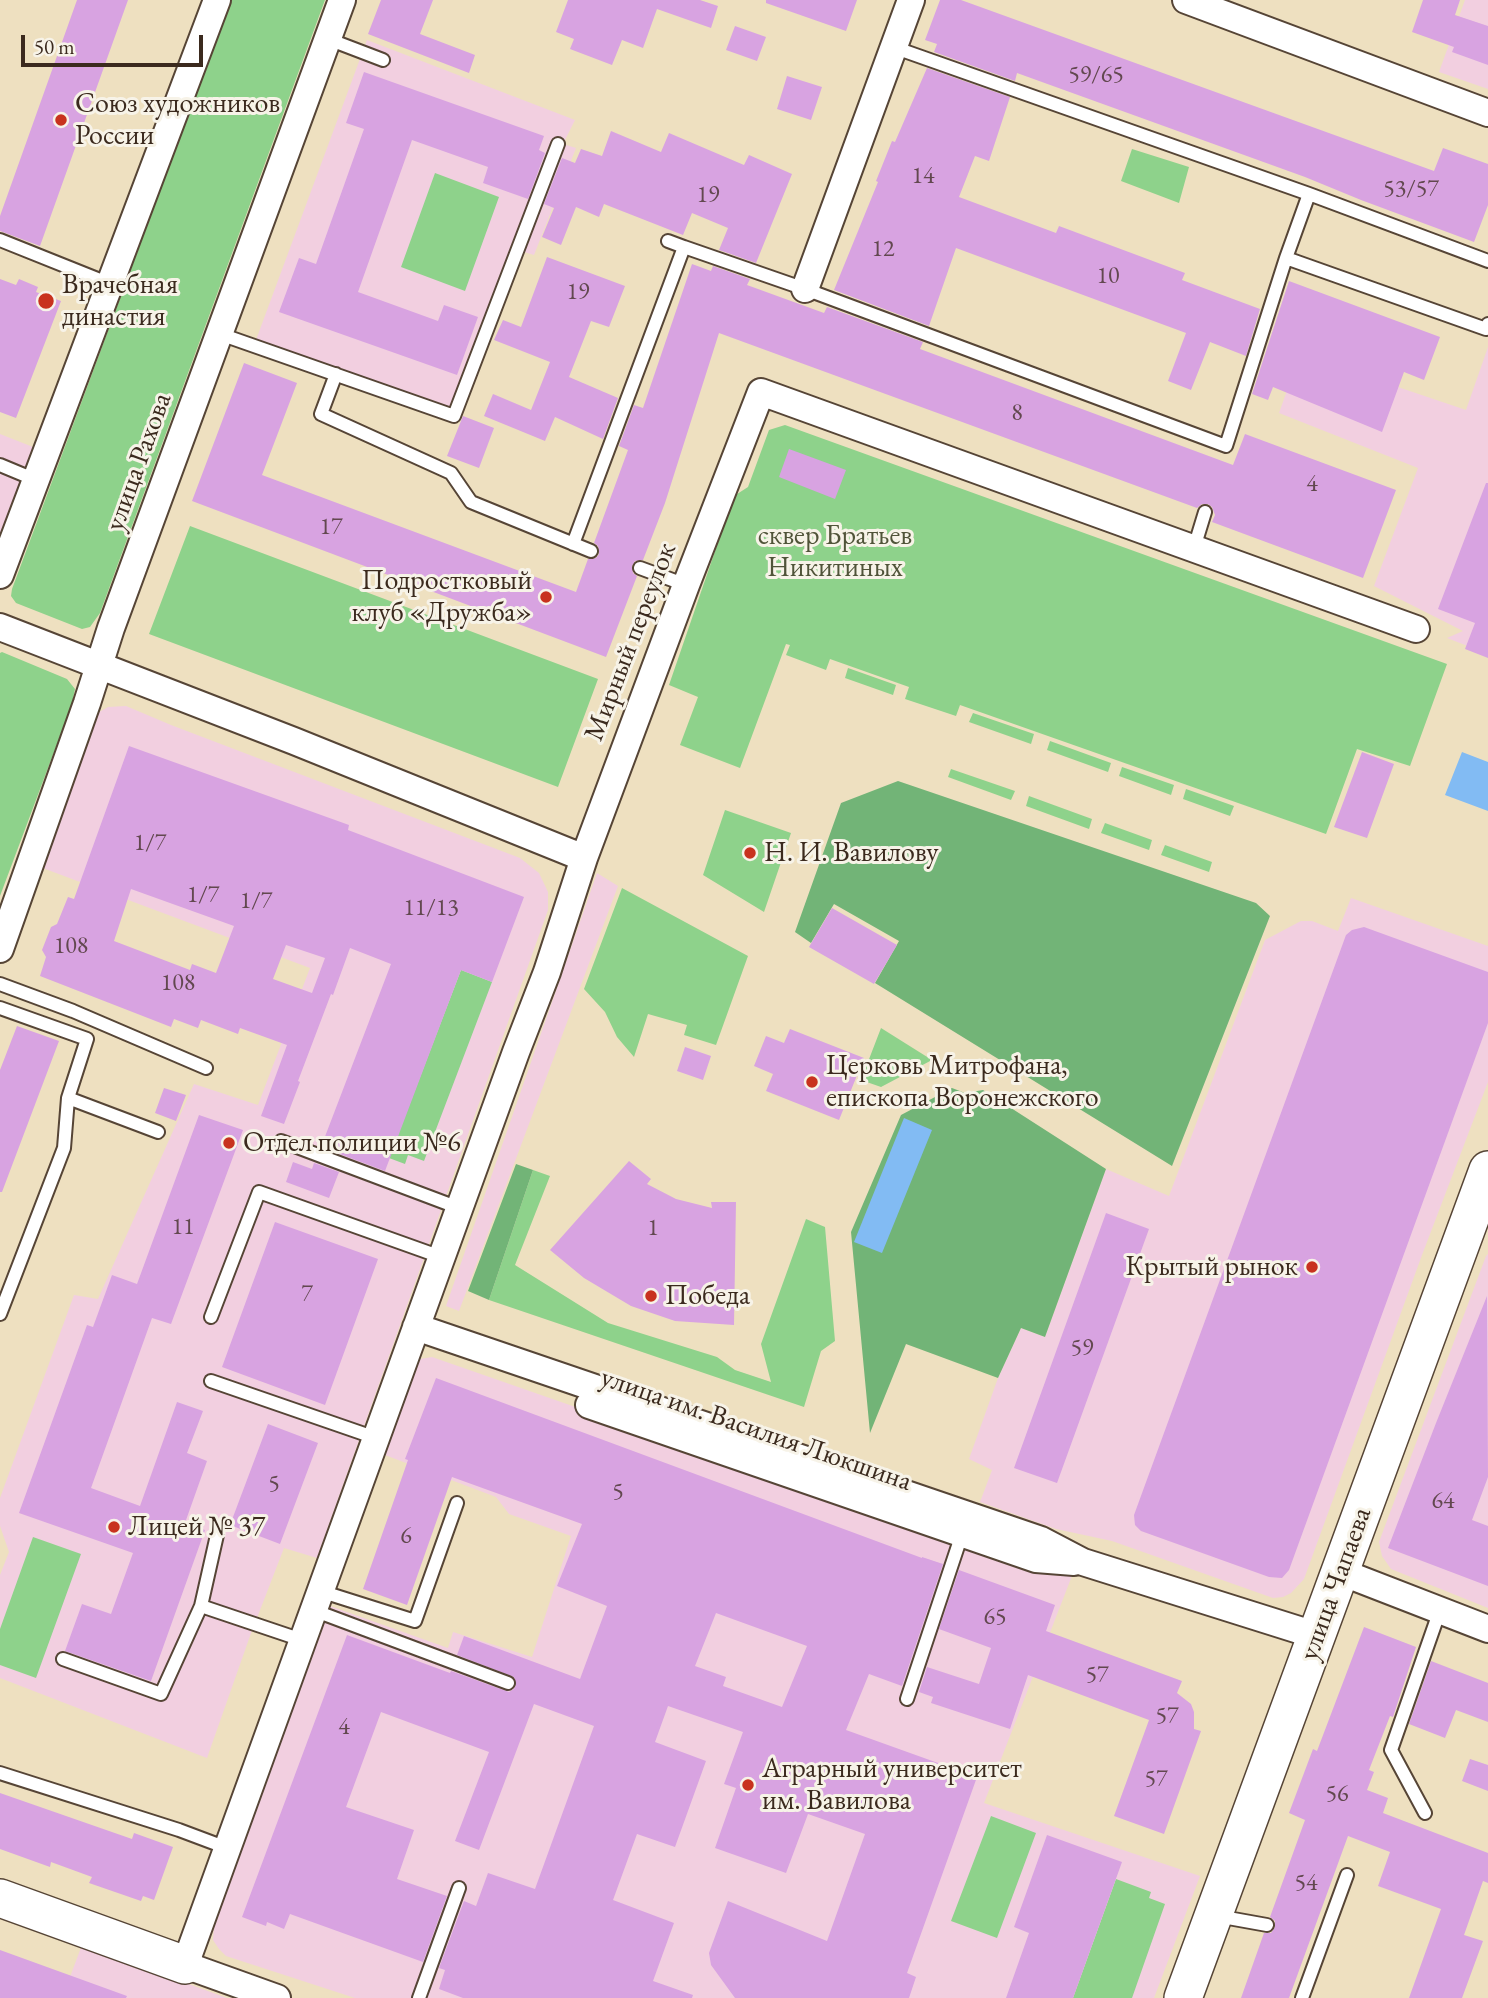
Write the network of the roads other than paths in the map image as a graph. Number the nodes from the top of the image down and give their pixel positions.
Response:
1 (217, 0) edge
2 (342, 0) edge
3 (911, 0) edge
4 (1186, 0) edge
5 (328, 39) junction
6 (893, 47) junction
7 (383, 60) dead end
8 (1488, 113) edge
9 (558, 144) dead end
10 (1309, 194) junction
11 (0, 240) edge
12 (668, 241) dead end
13 (684, 247) junction
14 (1286, 258) junction
15 (1488, 261) edge
16 (110, 284) junction
17 (805, 289) junction
18 (1488, 324) edge
19 (219, 334) junction
20 (337, 374) junction
21 (0, 465) edge
22 (36, 480) junction
23 (1205, 512) dead end
24 (573, 544) junction
25 (1194, 548) junction
26 (591, 551) dead end
27 (640, 568) dead end
28 (0, 575) edge
29 (686, 585) junction
30 (0, 627) edge
31 (1416, 629) dead end
32 (100, 665) junction
33 (584, 858) junction
34 (0, 948) edge
35 (0, 984) edge
36 (0, 1008) edge
37 (206, 1068) dead end
38 (68, 1098) junction
39 (158, 1132) dead end
40 (281, 1141) dead end
41 (1488, 1170) edge
42 (459, 1208) junction
43 (1480, 1219) edge
44 (442, 1257) junction
45 (0, 1314) edge
46 (211, 1317) dead end
47 (413, 1334) junction
48 (211, 1381) dead end
49 (376, 1438) junction
50 (457, 1503) dead end
51 (962, 1534) junction
52 (217, 1535) dead end
53 (1083, 1562) junction
54 (1341, 1572) junction
55 (317, 1600) junction
56 (201, 1606) junction
57 (1440, 1610) junction
58 (1488, 1629) edge
59 (1318, 1636) junction
60 (302, 1640) junction
61 (63, 1659) dead end
62 (508, 1684) dead end
63 (907, 1699) dead end
64 (0, 1773) edge
65 (1425, 1813) dead end
66 (227, 1848) junction
67 (1347, 1875) dead end
68 (459, 1888) dead end
69 (0, 1898) edge
70 (1213, 1915) junction
71 (1267, 1925) dead end
72 (1310, 1940) dead end
73 (1318, 1953) junction
74 (185, 1965) junction
75 (277, 1998) edge
76 (419, 1998) edge
77 (1183, 1998) edge
78 (1302, 1998) edge

1 - 16 street
2 - 5 street, улица Рахова
3 - 6 street
4 - 8 street
5 - 7 lane
5 - 19 street, улица Рахова
6 - 10 lane
6 - 17 street
9 - 20 lane
10 - 14 lane
10 - 15 lane
11 - 16 lane
12 - 13 lane
13 - 17 lane
13 - 24 lane
14 - 17 lane
14 - 18 lane
16 - 22 street
19 - 20 lane
19 - 32 street, улица Рахова
20 - 24 lane
21 - 22 lane
22 - 28 street
23 - 25 lane
24 - 26 lane
25 - 29 street, Мирный переулок
25 - 31 street
27 - 29 lane
29 - 33 street, Мирный переулок
30 - 32 street
32 - 33 street
32 - 34 street, улица Рахова
33 - 42 street, Мирный переулок
35 - 37 lane
36 - 38 lane
38 - 39 lane
38 - 45 lane
40 - 42 lane
41 - 43 street, улица Чапаева
42 - 44 street, Мирный переулок
43 - 54 street, улица Чапаева
44 - 46 lane
44 - 47 street, Мирный переулок
47 - 49 street, Мирный переулок
47 - 51 street, улица им. Василия Люкшина
47 - 53 street, улица им. Василия Люкшина
48 - 49 lane
49 - 55 street, Мирный переулок
50 - 55 lane
51 - 53 street, улица им. Василия Люкшина
51 - 63 lane
52 - 56 lane
53 - 59 street, улица им. Василия Люкшина
54 - 57 street
54 - 59 street, улица Чапаева
55 - 60 street, Мирный переулок
55 - 62 lane
56 - 60 lane
56 - 61 lane
57 - 58 street
57 - 65 lane
59 - 70 street, улица Чапаева
60 - 66 street, Мирный переулок
64 - 66 lane
66 - 74 street, Мирный переулок
67 - 73 lane
68 - 76 lane
69 - 74 street
70 - 71 lane
70 - 77 street, улица Чапаева
72 - 73 lane
73 - 78 lane
74 - 75 street

